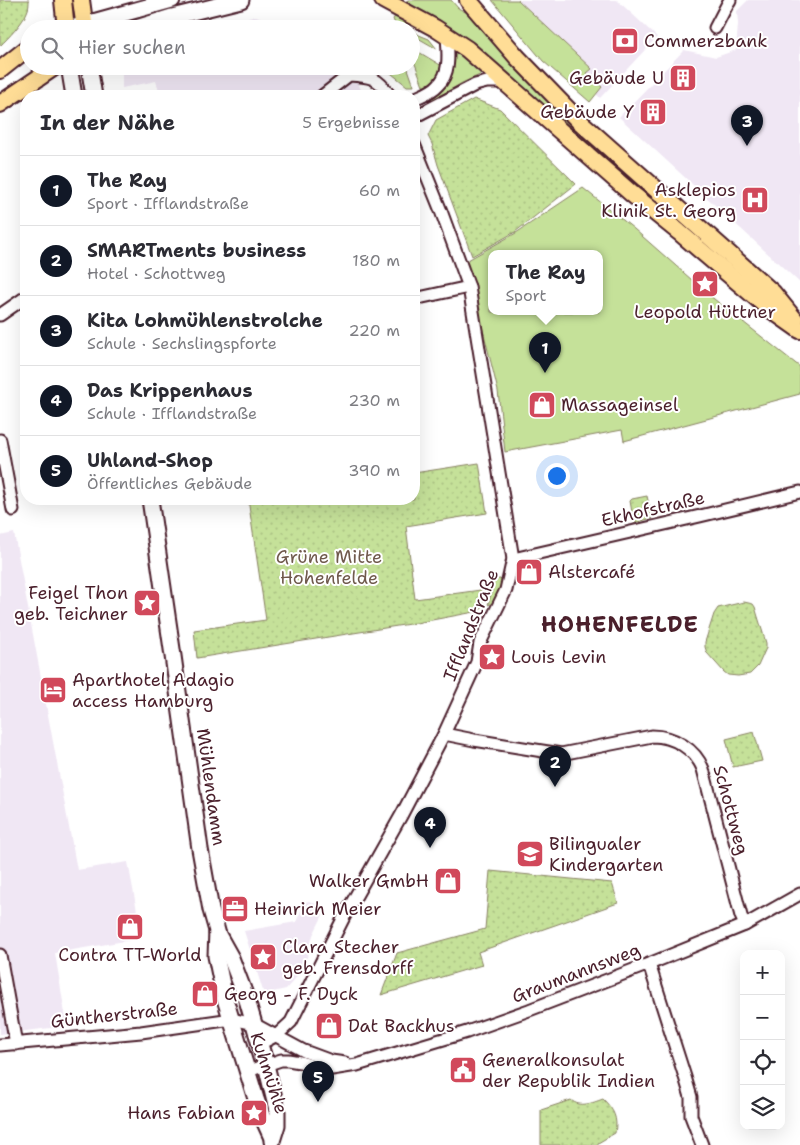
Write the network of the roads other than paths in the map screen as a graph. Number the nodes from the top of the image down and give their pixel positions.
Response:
1 (63, 0) edge
2 (81, 0) edge
3 (172, 0) edge
4 (241, 0) edge
5 (383, 0) edge
6 (468, 0) edge
7 (730, 0) edge
8 (66, 20) edge
9 (83, 20) edge
10 (104, 20) edge
11 (162, 20) edge
12 (419, 20) edge
13 (420, 21) edge
14 (715, 28) dead end
15 (447, 36) junction
16 (20, 54) edge
17 (0, 70) edge
18 (43, 75) edge
19 (70, 75) edge
20 (91, 75) edge
21 (349, 75) edge
22 (349, 75) edge
23 (504, 82) junction
24 (20, 90) edge
25 (21, 90) edge
26 (73, 90) edge
27 (93, 90) edge
28 (330, 90) edge
29 (386, 90) edge
30 (420, 96) edge
31 (0, 104) edge
32 (420, 114) edge
33 (420, 158) edge
34 (469, 287) junction
35 (420, 298) edge
36 (20, 301) edge
37 (0, 315) edge
38 (800, 326) edge
39 (800, 330) edge
40 (0, 440) edge
41 (800, 492) edge
42 (151, 505) edge
43 (13, 510) dead end
44 (514, 559) junction
45 (444, 734) junction
46 (800, 894) edge
47 (745, 925) junction
48 (216, 931) junction
49 (0, 955) edge
50 (649, 964) junction
51 (232, 1019) junction
52 (290, 1022) junction
53 (254, 1024) junction
54 (277, 1035) junction
55 (16, 1044) junction
56 (260, 1044) junction
57 (0, 1045) edge
58 (331, 1061) junction
59 (266, 1065) junction
60 (357, 1065) junction
61 (248, 1071) junction
62 (272, 1141) edge
63 (702, 1145) edge

1 - 8 main road
2 - 9 main road
3 - 10 main road
4 - 11 main road
5 - 12 main road
6 - 38 main road
7 - 14 street
13 - 15 main road
15 - 23 main road
15 - 30 street
16 - 17 main road
18 - 25 main road
19 - 26 main road
20 - 27 main road
21 - 29 street
22 - 28 street
23 - 32 street
23 - 39 main road
24 - 31 main road
33 - 34 street, Ifflandstraße
34 - 35 street
34 - 44 street, Ifflandstraße
36 - 37 street
40 - 43 street
41 - 44 street, Ekhofstraße
42 - 48 main road, Mühlendamm
44 - 45 street, Ifflandstraße
45 - 47 street, Schottweg
45 - 52 street, Ifflandstraße
46 - 47 street, Graumannsweg
47 - 50 street, Graumannsweg
48 - 51 main road, Mühlendamm
48 - 53 main road, Mühlendamm
49 - 55 street
50 - 60 street, Graumannsweg
50 - 63 street
51 - 53 street, Graumannsweg
51 - 55 street, Güntherstraße
51 - 61 main road, Kuhmühle
52 - 54 street, Ifflandstraße
52 - 58 street, Graumannsweg
53 - 54 street, Graumannsweg
53 - 56 main road, Kuhmühle
54 - 56 street, Ifflandstraße
54 - 58 street, Graumannsweg
55 - 57 street, Güntherstraße
56 - 59 main road, Kuhmühle
58 - 60 street, Graumannsweg
59 - 60 street, Graumannsweg
59 - 61 street, Graumannsweg
59 - 62 main road, Kuhmühle
61 - 62 main road, Kuhmühle

